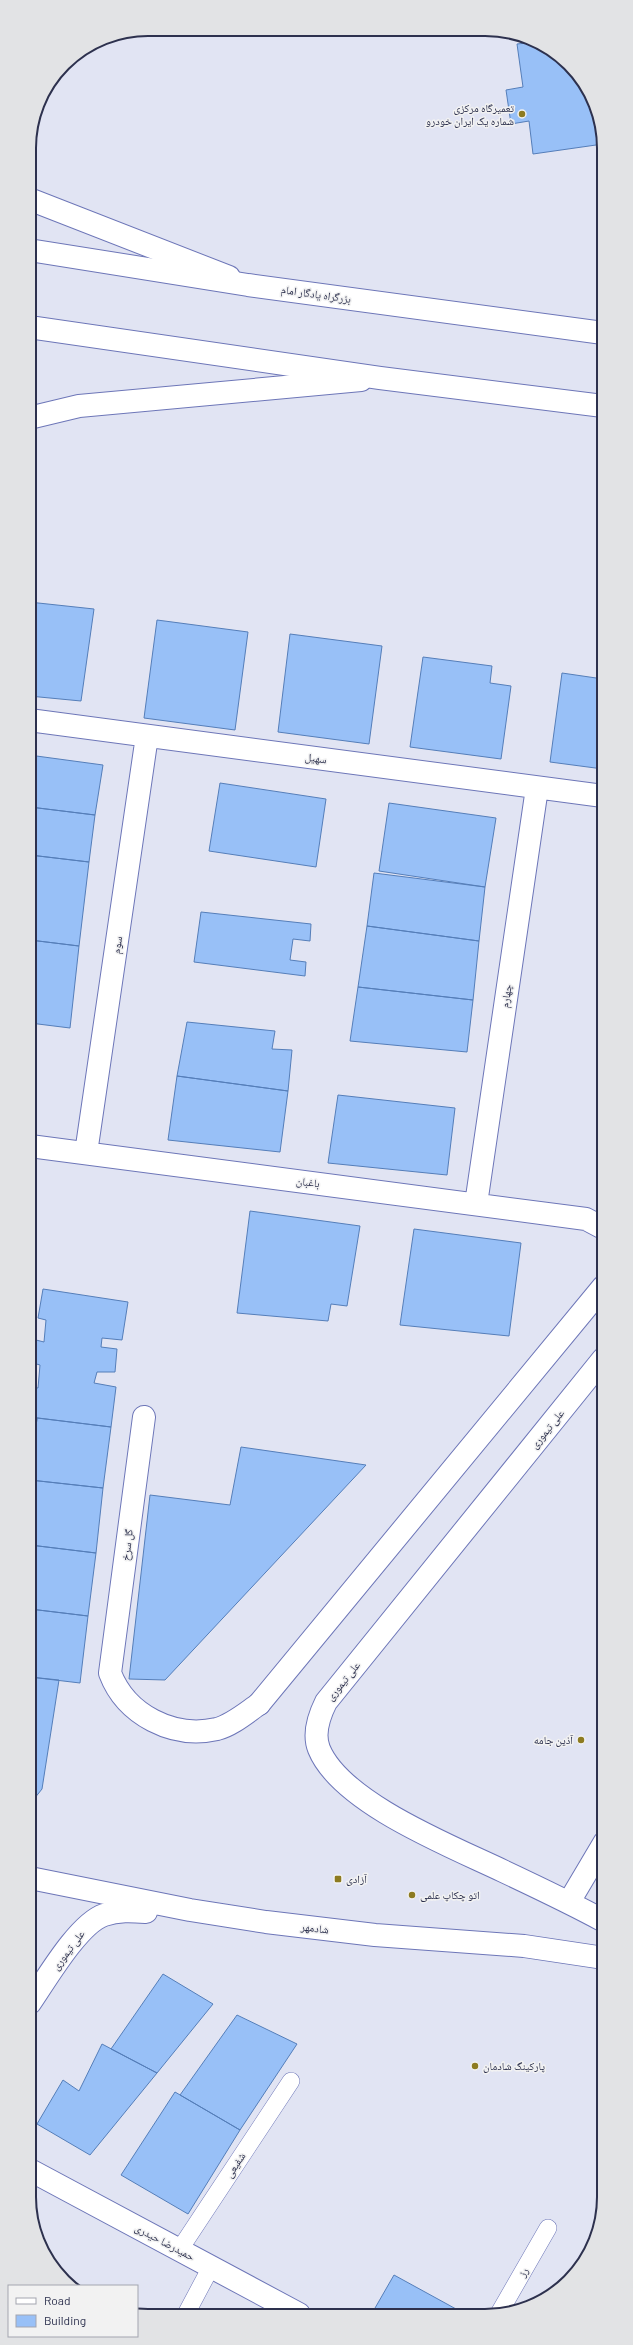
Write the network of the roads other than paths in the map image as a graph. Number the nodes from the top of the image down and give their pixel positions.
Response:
1 (36, 202) edge
2 (36, 251) edge
3 (248, 285) junction
4 (36, 328) edge
5 (597, 332) edge
6 (380, 378) junction
7 (597, 405) edge
8 (36, 416) edge
9 (36, 721) edge
10 (147, 736) junction
11 (537, 788) junction
12 (597, 795) edge
13 (36, 1147) edge
14 (86, 1153) junction
15 (476, 1204) junction
16 (595, 1223) edge
17 (597, 1301) edge
18 (597, 1367) edge
19 (144, 1417) dead end
20 (597, 1855) edge
21 (36, 1879) edge
22 (569, 1902) junction
23 (190, 1910) junction
24 (597, 1917) edge
25 (597, 1957) edge
26 (36, 1994) edge
27 (291, 2081) dead end
28 (36, 2173) edge
29 (548, 2228) dead end
30 (180, 2249) junction
31 (211, 2267) junction
32 (502, 2307) edge
33 (189, 2309) edge
34 (291, 2309) edge

1 - 3 main road
2 - 3 main road, بزرگراه یادگار امام
3 - 5 main road, بزرگراه یادگار امام
4 - 6 main road
6 - 7 main road
6 - 8 main road
9 - 10 main road, سهیل
10 - 11 main road, سهیل
10 - 14 main road, سوم
11 - 12 main road, سهیل
11 - 15 main road, چهارم
13 - 14 main road, باغبان
14 - 15 main road, باغبان
15 - 16 main road, باغبان
17 - 19 main road, گل سرخ
18 - 22 main road, علی تیموری
20 - 22 main road
21 - 23 main road, شادمهر
22 - 24 main road, علی تیموری
23 - 25 main road, شادمهر
23 - 26 main road, علی تیموری
27 - 30 lane, شفیعی
28 - 30 main road, حمیدرضا حیدری
29 - 32 lane, رز
30 - 31 main road, حمیدرضا حیدری
31 - 33 lane
31 - 34 main road, حمیدرضا حیدری

